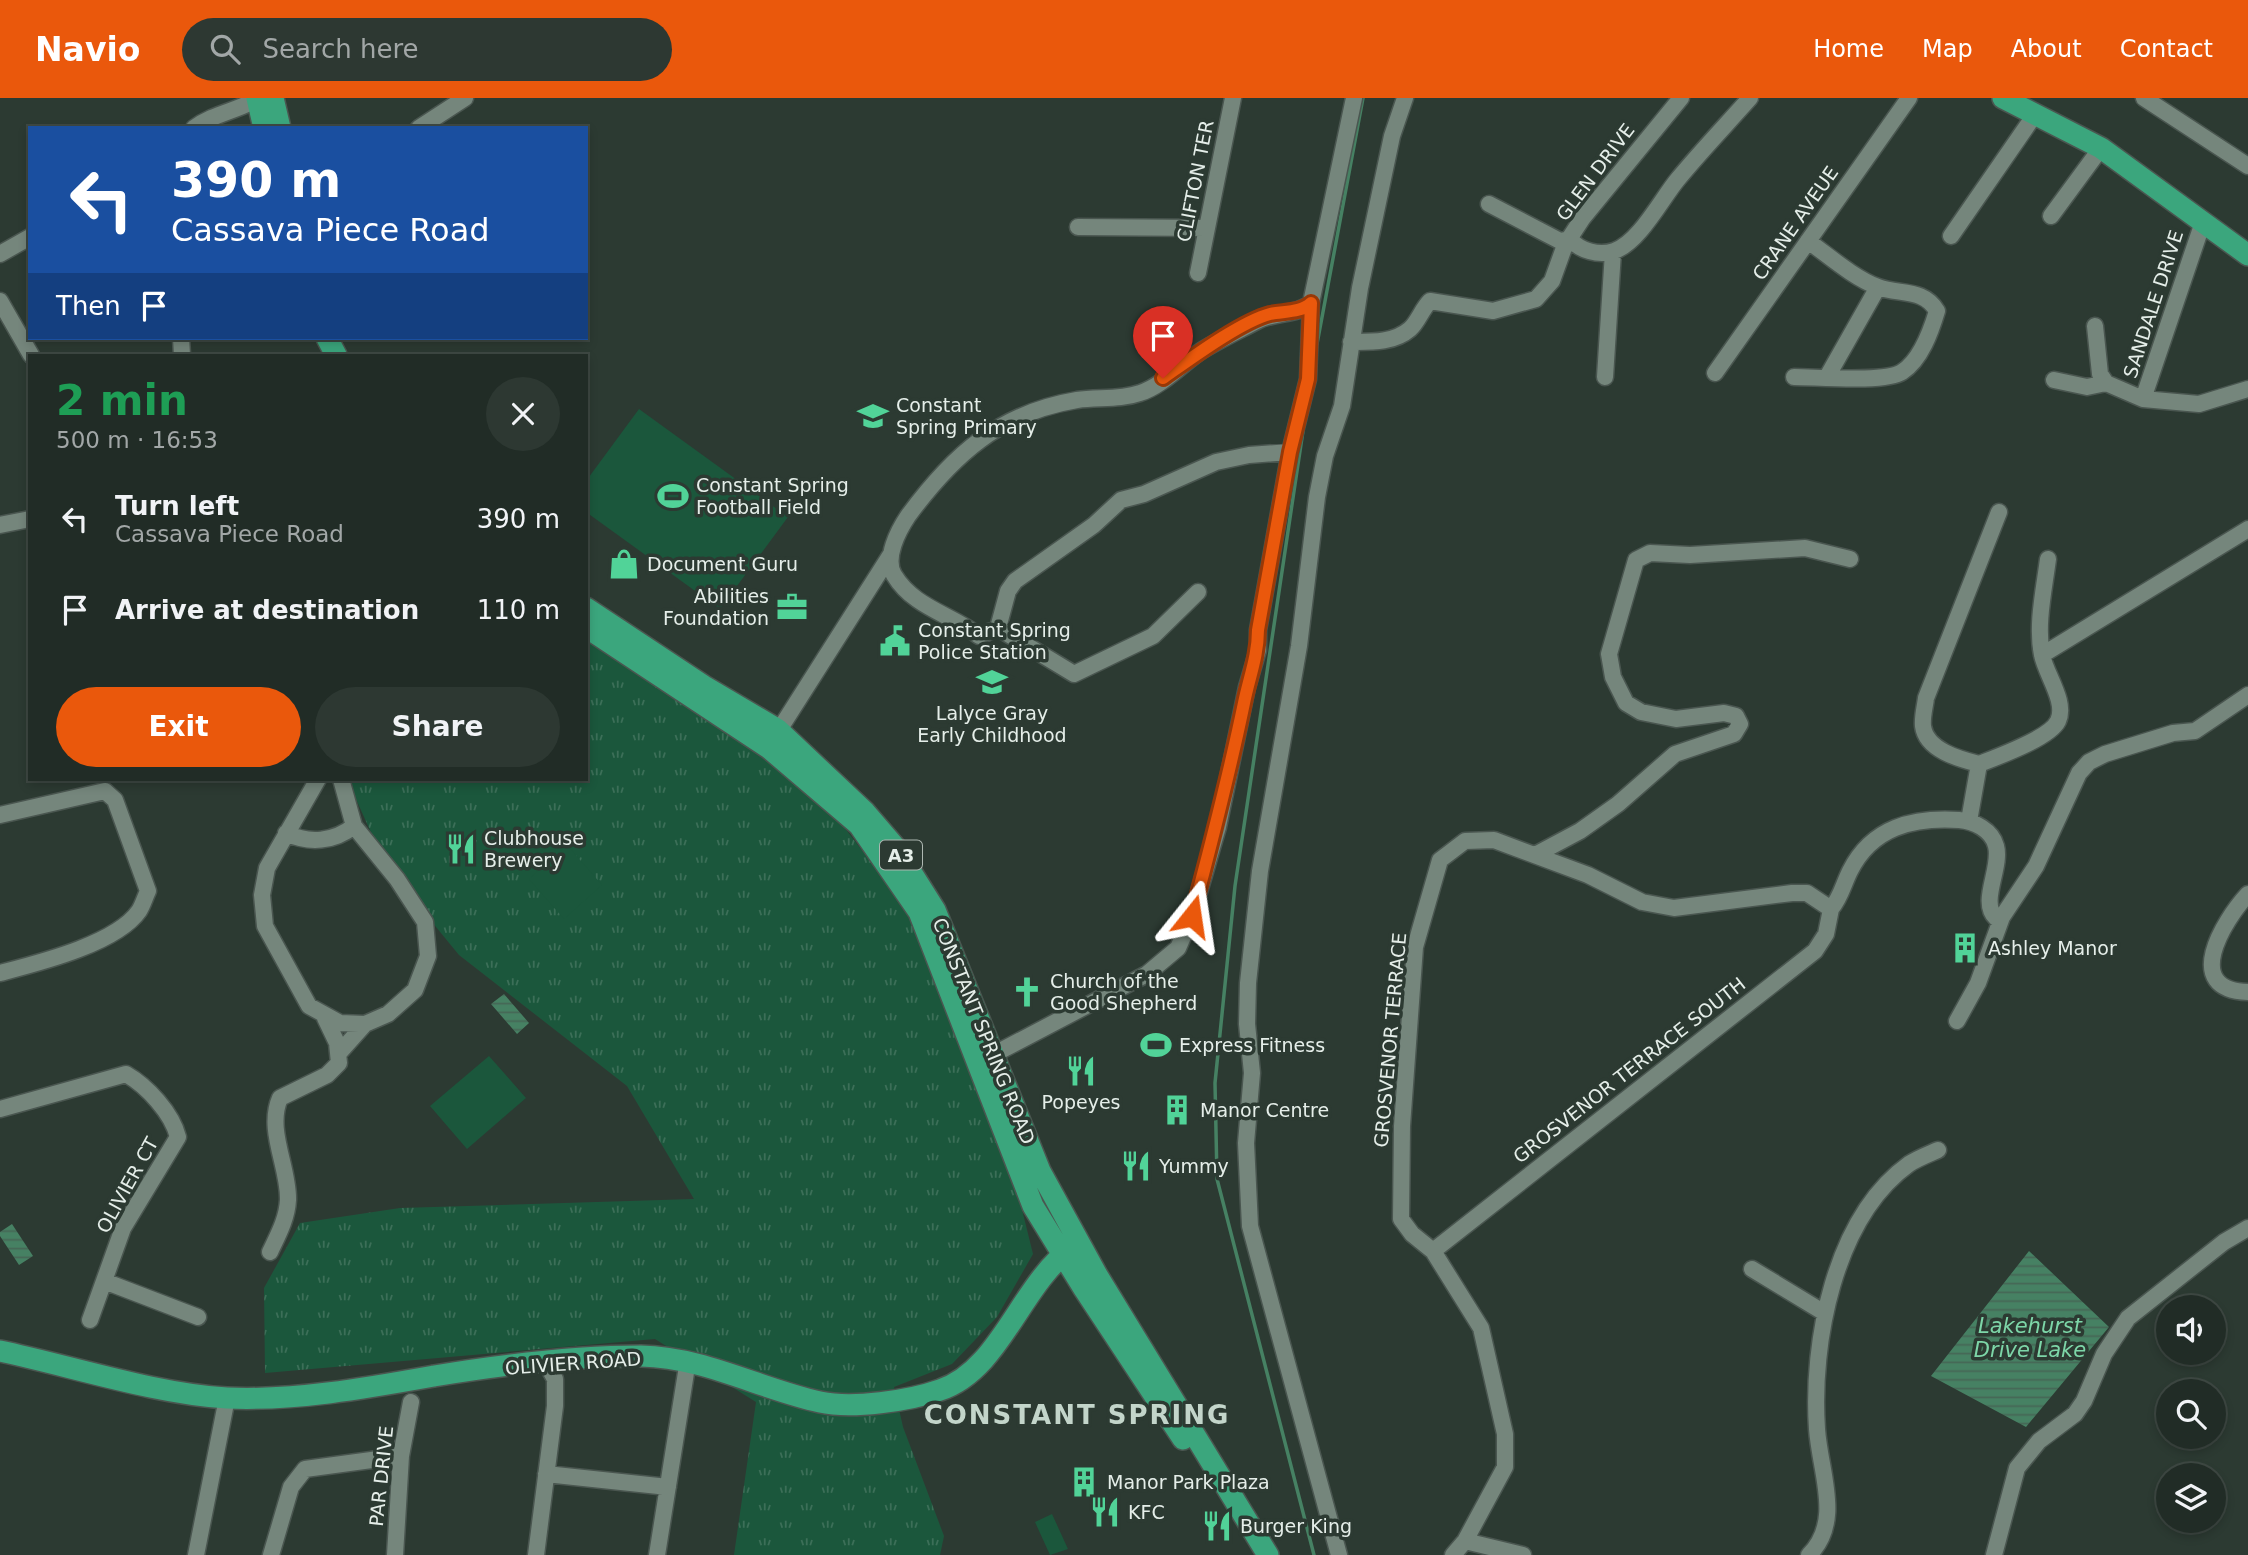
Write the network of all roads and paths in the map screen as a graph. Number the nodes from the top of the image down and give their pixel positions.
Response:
1 (262, 98) edge
2 (465, 98) edge
3 (1233, 98) edge
4 (1354, 98) edge
5 (1405, 98) edge
6 (1681, 98) edge
7 (1750, 98) edge
8 (1909, 98) edge
9 (2003, 98) edge
10 (2144, 98) edge
11 (2036, 113) junction
12 (197, 126) edge
13 (264, 126) edge
14 (279, 126) edge
15 (422, 126) edge
16 (2101, 148) junction
17 (2248, 166) edge
18 (1489, 204) dead end
19 (2051, 216) dead end
20 (2203, 222) junction
21 (1077, 227) dead end
22 (1207, 228) junction
23 (1951, 236) dead end
24 (28, 238) edge
25 (1570, 239) junction
26 (1808, 241) junction
27 (2244, 247) edge
28 (1614, 251) junction
29 (0, 254) edge
30 (1198, 273) dead end
31 (1878, 287) junction
32 (0, 301) edge
33 (1311, 303) junction
34 (2095, 326) dead end
35 (1351, 342) junction
36 (30, 354) edge
37 (1715, 373) dead end
38 (1605, 377) dead end
39 (1794, 377) dead end
40 (1826, 377) junction
41 (2054, 380) dead end
42 (2106, 383) junction
43 (2248, 390) edge
44 (2143, 399) junction
45 (1290, 452) junction
46 (1999, 512) dead end
47 (28, 519) edge
48 (0, 525) edge
49 (2248, 529) edge
50 (891, 554) junction
51 (1850, 559) dead end
52 (2048, 559) dead end
53 (1198, 592) dead end
54 (588, 609) edge
55 (588, 628) edge
56 (998, 628) junction
57 (2042, 655) junction
58 (2248, 695) edge
59 (774, 738) junction
60 (1979, 764) junction
61 (317, 781) edge
62 (342, 781) edge
63 (0, 815) edge
64 (1969, 821) junction
65 (354, 827) junction
66 (286, 833) junction
67 (1535, 855) junction
68 (2248, 894) edge
69 (1831, 909) junction
70 (2002, 917) junction
71 (0, 974) edge
72 (2248, 992) edge
73 (325, 1018) junction
74 (1957, 1021) dead end
75 (365, 1024) junction
76 (340, 1052) junction
77 (987, 1058) junction
78 (0, 1109) edge
79 (1938, 1150) dead end
80 (2248, 1228) edge
81 (1070, 1249) junction
82 (1433, 1251) junction
83 (270, 1252) dead end
84 (1752, 1269) dead end
85 (104, 1281) junction
86 (1823, 1312) junction
87 (198, 1317) dead end
88 (90, 1320) dead end
89 (0, 1351) edge
90 (688, 1360) junction
91 (546, 1363) junction
92 (227, 1398) junction
93 (411, 1402) dead end
94 (401, 1456) junction
95 (546, 1474) junction
96 (668, 1487) junction
97 (1465, 1541) junction
98 (196, 1555) edge
99 (271, 1555) edge
100 (395, 1555) edge
101 (536, 1555) edge
102 (657, 1555) edge
103 (1253, 1555) edge
104 (1268, 1555) edge
105 (1339, 1555) edge
106 (1453, 1555) edge
107 (1523, 1555) edge
108 (1809, 1555) edge
109 (1994, 1555) edge

1 - 12 street
1 - 13 main road
1 - 14 main road
2 - 15 street
3 - 22 street, CLIFTON TER
4 - 33 street
5 - 35 street
6 - 25 street, GLEN DRIVE
7 - 28 street
8 - 26 street, CRANE AVEUE
9 - 11 main road
10 - 17 street
11 - 16 main road
11 - 23 street
16 - 19 street
16 - 20 main road
18 - 25 street
20 - 27 main road
20 - 44 street, SANDALE DRIVE
21 - 22 street
22 - 30 street, CLIFTON TER
24 - 29 street
25 - 28 street
25 - 35 street, GLEN DRIVE
26 - 31 street
26 - 37 street, CRANE AVEUE
28 - 38 street
31 - 40 street
31 - 40 street
32 - 36 street
33 - 45 street
33 - 50 street
34 - 42 street
35 - 105 street
39 - 40 street
41 - 42 street
42 - 44 street
43 - 44 street
45 - 56 street
45 - 77 street
46 - 60 street
47 - 48 street
49 - 57 street
50 - 56 street
50 - 59 street
51 - 67 street
52 - 57 street
53 - 56 street
54 - 59 main road, CONSTANT SPRING ROAD / A3
55 - 59 main road, CONSTANT SPRING ROAD / A3
57 - 60 street
58 - 70 street
59 - 77 main road, CONSTANT SPRING ROAD / A3
60 - 64 street
61 - 66 street
62 - 65 street
63 - 71 street
64 - 69 street, GROSVENOR TERRACE SOUTH
64 - 70 street
65 - 66 street
65 - 75 street
66 - 73 street
67 - 69 street, GROSVENOR TERRACE
67 - 82 street, GROSVENOR TERRACE
68 - 72 street
69 - 82 street, GROSVENOR TERRACE SOUTH
70 - 74 street
73 - 75 street
73 - 76 street
75 - 76 street
76 - 83 street
77 - 81 main road, CONSTANT SPRING ROAD / A3
78 - 85 street, OLIVIER CT
79 - 86 street
80 - 109 street
81 - 90 main road, OLIVIER ROAD
81 - 103 main road, CONSTANT SPRING ROAD / A3
81 - 104 main road, CONSTANT SPRING ROAD / A3
82 - 97 street, GROSVENOR TERRACE
84 - 86 street
85 - 87 street
85 - 88 street
86 - 108 street
89 - 92 main road, OLIVIER ROAD
90 - 91 main road, OLIVIER ROAD
90 - 96 street
91 - 92 main road, OLIVIER ROAD
91 - 95 street
92 - 98 street
93 - 94 street, PAR DRIVE
94 - 99 street
94 - 100 street, PAR DRIVE
95 - 96 street
95 - 101 street
96 - 102 street
97 - 106 street, GROSVENOR TERRACE
97 - 107 street

